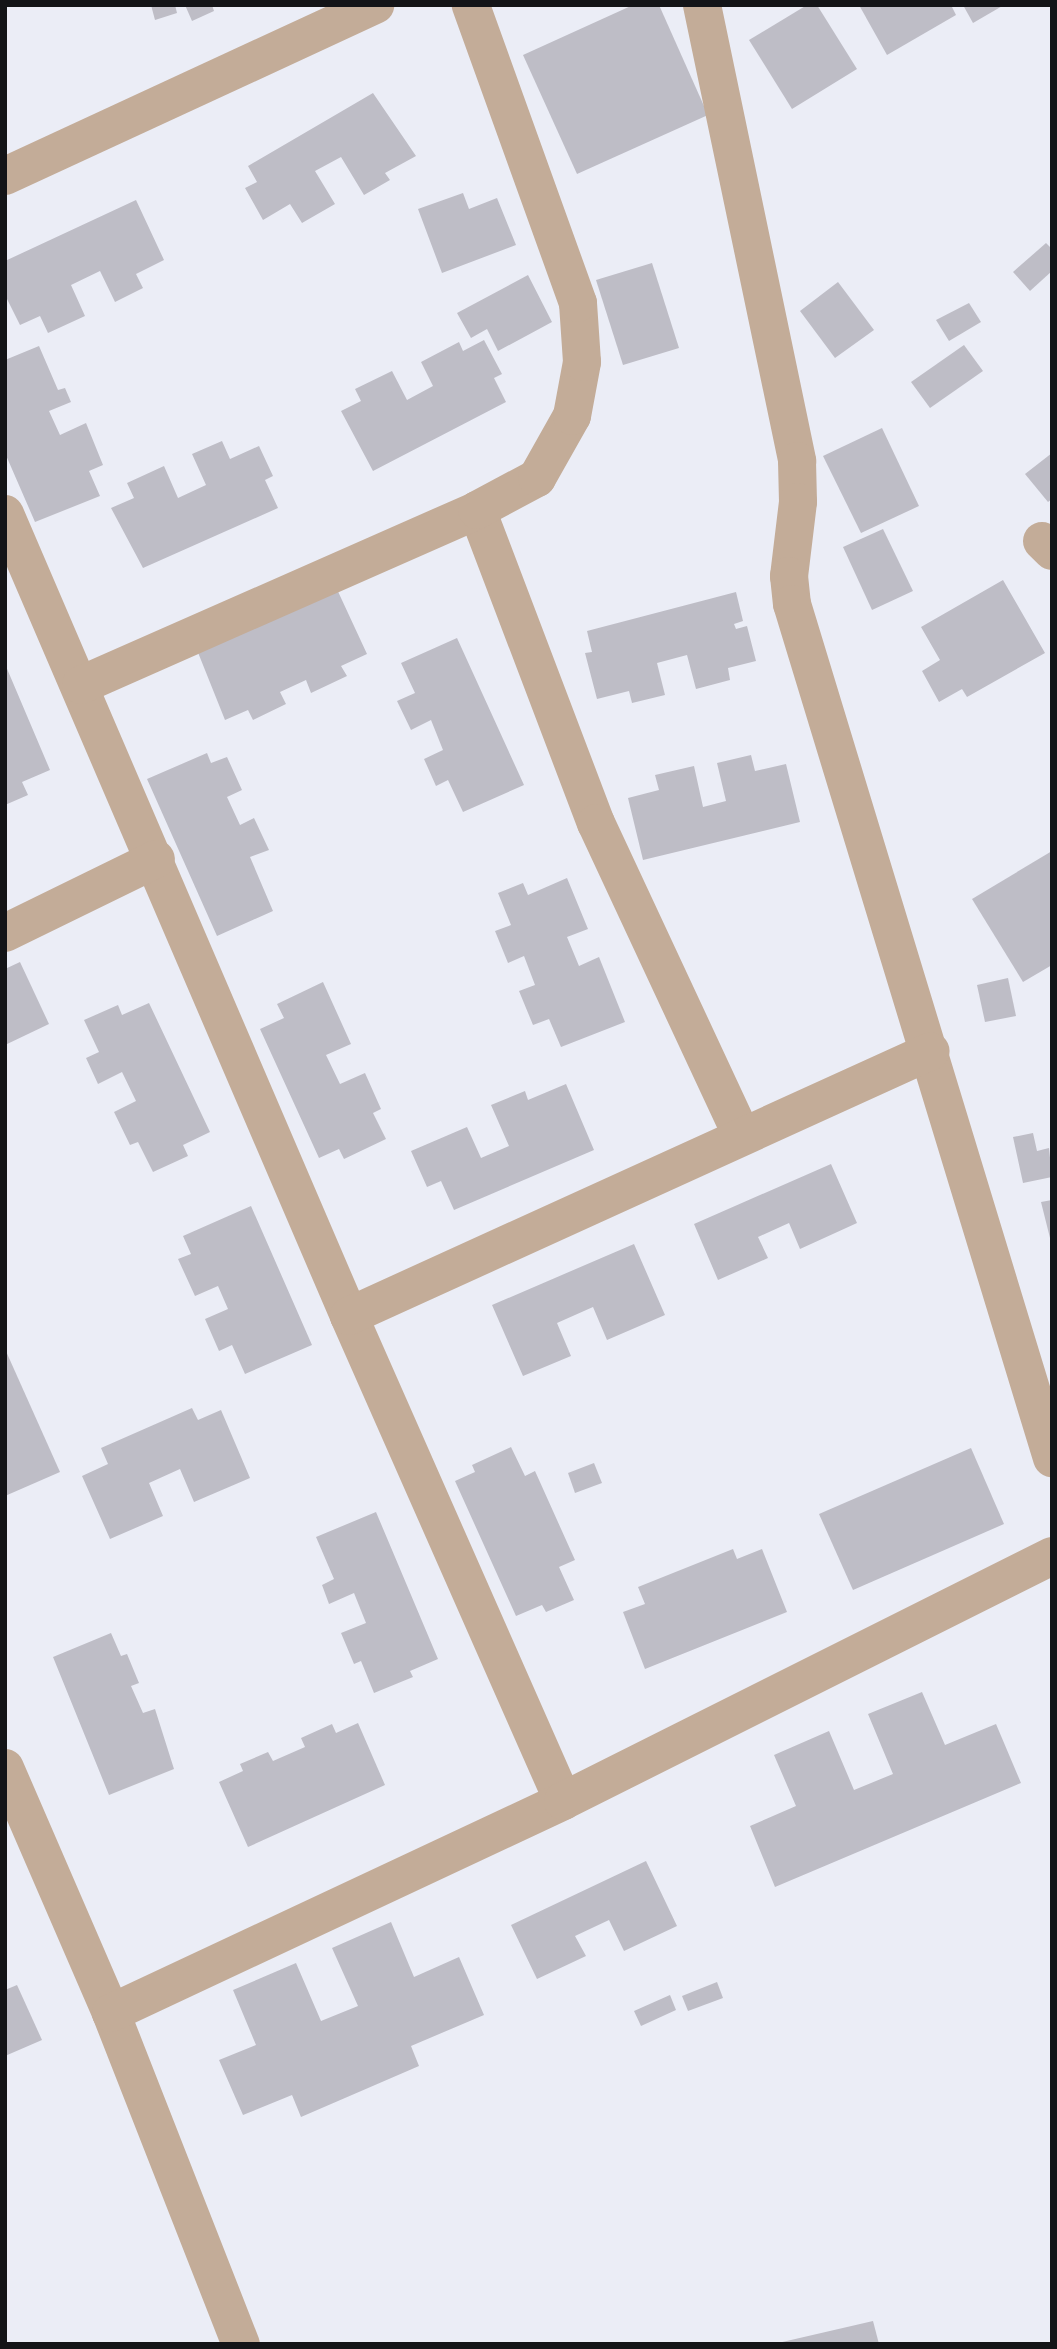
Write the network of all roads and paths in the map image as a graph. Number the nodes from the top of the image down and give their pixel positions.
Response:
1 (375, 5) edge
2 (471, 5) edge
3 (702, 5) edge
4 (5, 176) edge
5 (477, 510) junction
6 (5, 514) edge
7 (81, 685) junction
8 (156, 859) junction
9 (5, 933) edge
10 (931, 1051) junction
11 (741, 1136) junction
12 (349, 1316) junction
13 (1052, 1458) edge
14 (1052, 1556) edge
15 (5, 1768) edge
16 (563, 1801) junction
17 (111, 2012) junction
18 (241, 2344) edge

1 - 4 street
2 - 5 street
3 - 10 street
5 - 7 street
5 - 11 street
6 - 7 street
7 - 8 street
8 - 9 street
8 - 12 street
10 - 11 street
10 - 13 street
11 - 12 street
12 - 16 street
14 - 16 street
15 - 17 street
16 - 17 street
17 - 18 street

